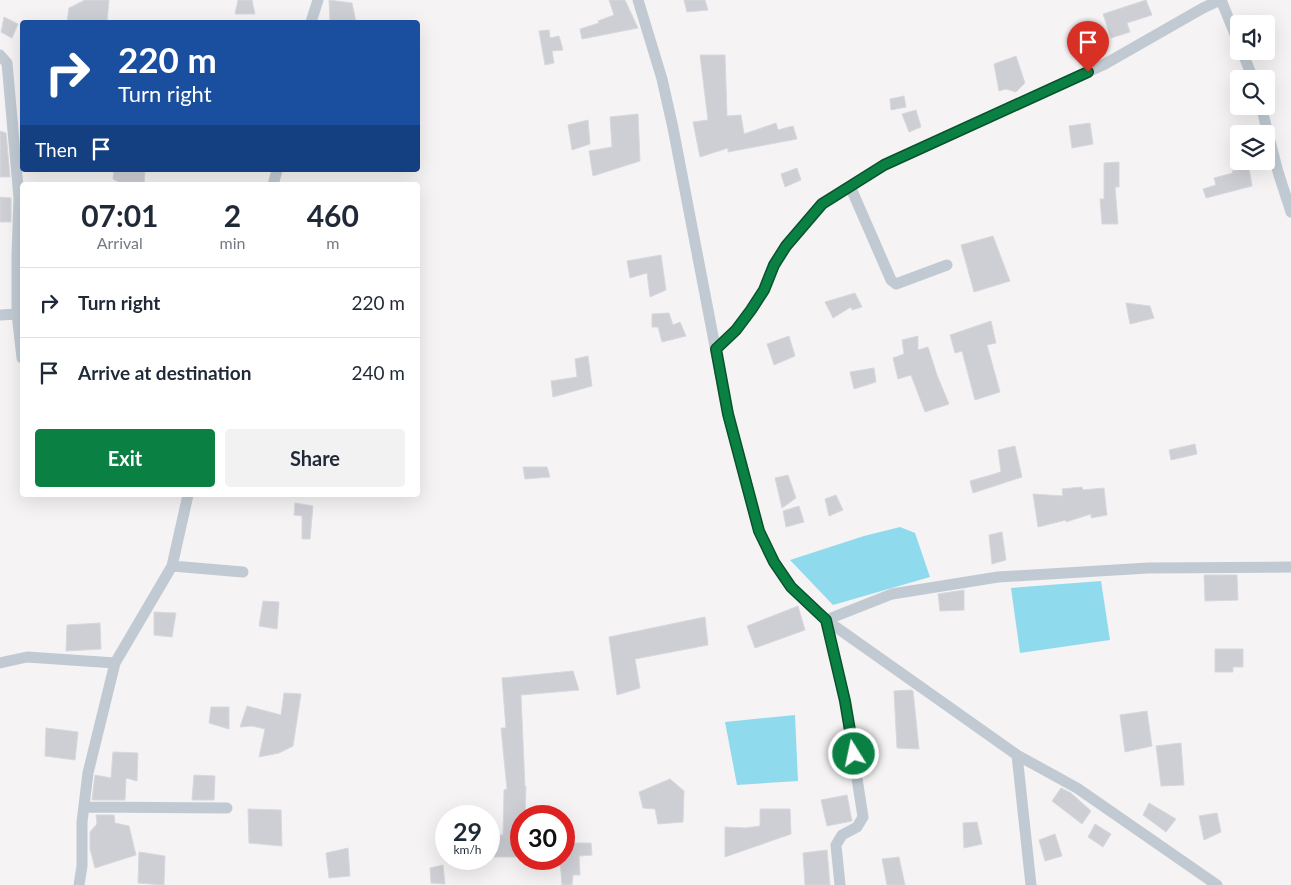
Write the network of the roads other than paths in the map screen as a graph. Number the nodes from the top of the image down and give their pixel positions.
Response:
1 (318, 0) edge
2 (638, 0) edge
3 (1220, 0) edge
4 (313, 20) edge
5 (1230, 23) edge
6 (0, 55) edge
7 (1264, 115) edge
8 (850, 186) junction
9 (1291, 212) edge
10 (947, 264) dead end
11 (0, 314) edge
12 (17, 314) junction
13 (20, 340) edge
14 (716, 349) junction
15 (188, 497) edge
16 (172, 566) junction
17 (1291, 567) edge
18 (243, 572) dead end
19 (826, 620) junction
20 (0, 663) edge
21 (115, 663) junction
22 (1017, 755) junction
23 (84, 807) junction
24 (227, 808) dead end
25 (80, 885) edge
26 (840, 885) edge
27 (1031, 885) edge
28 (1217, 885) edge

1 - 4 street
2 - 14 street
3 - 5 street
3 - 8 street
6 - 12 street
7 - 9 street
8 - 10 street
8 - 14 street
11 - 12 street
12 - 13 street
14 - 19 street
15 - 16 street
16 - 18 street
16 - 21 street
17 - 19 street
19 - 22 street
19 - 26 street
20 - 21 street
21 - 23 street
22 - 27 street
22 - 28 street
23 - 24 street
23 - 25 street

